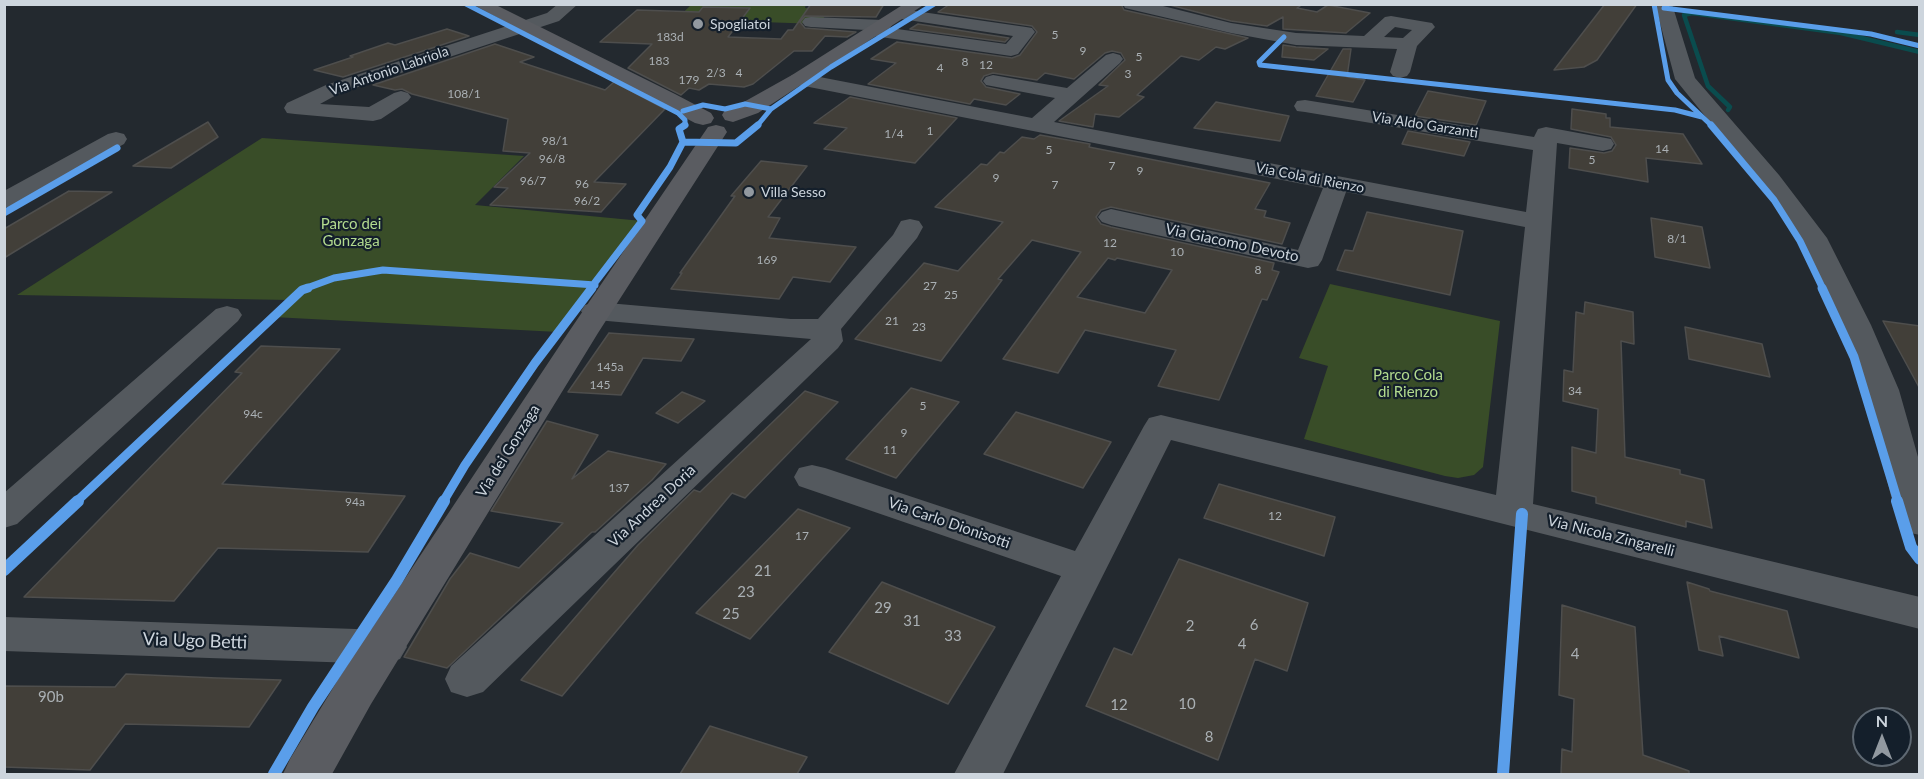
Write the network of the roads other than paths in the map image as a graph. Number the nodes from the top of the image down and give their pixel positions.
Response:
1 (480, 4) edge
2 (570, 4) edge
3 (1131, 4) edge
4 (1662, 4) edge
5 (909, 9) edge
6 (1227, 10) dead end
7 (811, 22) dead end
8 (1207, 22) junction
9 (522, 25) junction
10 (879, 28) junction
11 (1113, 60) dead end
12 (1400, 72) dead end
13 (799, 79) junction
14 (993, 81) dead end
15 (1073, 95) junction
16 (401, 97) dead end
17 (1305, 106) dead end
18 (717, 121) junction
19 (1037, 125) junction
20 (116, 139) dead end
21 (1604, 144) dead end
22 (1545, 145) junction
23 (1337, 183) junction
24 (4, 201) edge
25 (1111, 217) dead end
26 (1537, 222) junction
27 (910, 227) dead end
28 (596, 311) junction
29 (227, 315) dead end
30 (826, 328) junction
31 (813, 477) dead end
32 (1513, 512) junction
33 (4, 515) edge
34 (1920, 522) edge
35 (1085, 569) junction
36 (1920, 613) edge
37 (4, 634) edge
38 (385, 647) junction
39 (467, 679) dead end
40 (307, 774) edge
41 (978, 774) edge

1 - 9 main road
2 - 9 street
3 - 8 street
4 - 34 street
5 - 10 main road
5 - 10 street
6 - 8 street
7 - 10 street
8 - 12 street
9 - 16 street, Via Antonio Labriola
9 - 18 main road
10 - 13 main road
11 - 15 street
13 - 18 main road
13 - 19 street, Via Cola di Rienzo
14 - 15 street
15 - 19 street
17 - 22 street, Via Aldo Garzanti
18 - 28 main road, Via dei Gonzaga
19 - 23 street, Via Cola di Rienzo
20 - 24 street
21 - 22 street
22 - 26 street
23 - 25 street, Via Giacomo Devoto
23 - 26 street, Via Cola di Rienzo
26 - 32 street
27 - 30 street, Via Andrea Doria
28 - 30 street
28 - 38 main road, Via dei Gonzaga
29 - 33 street
30 - 39 street, Via Andrea Doria
31 - 35 street, Via Carlo Dionisotti
32 - 35 street, Via Nicola Zingarelli
32 - 36 street, Via Nicola Zingarelli
35 - 41 street
37 - 38 street, Via Ugo Betti
38 - 40 main road, Via dei Gonzaga

